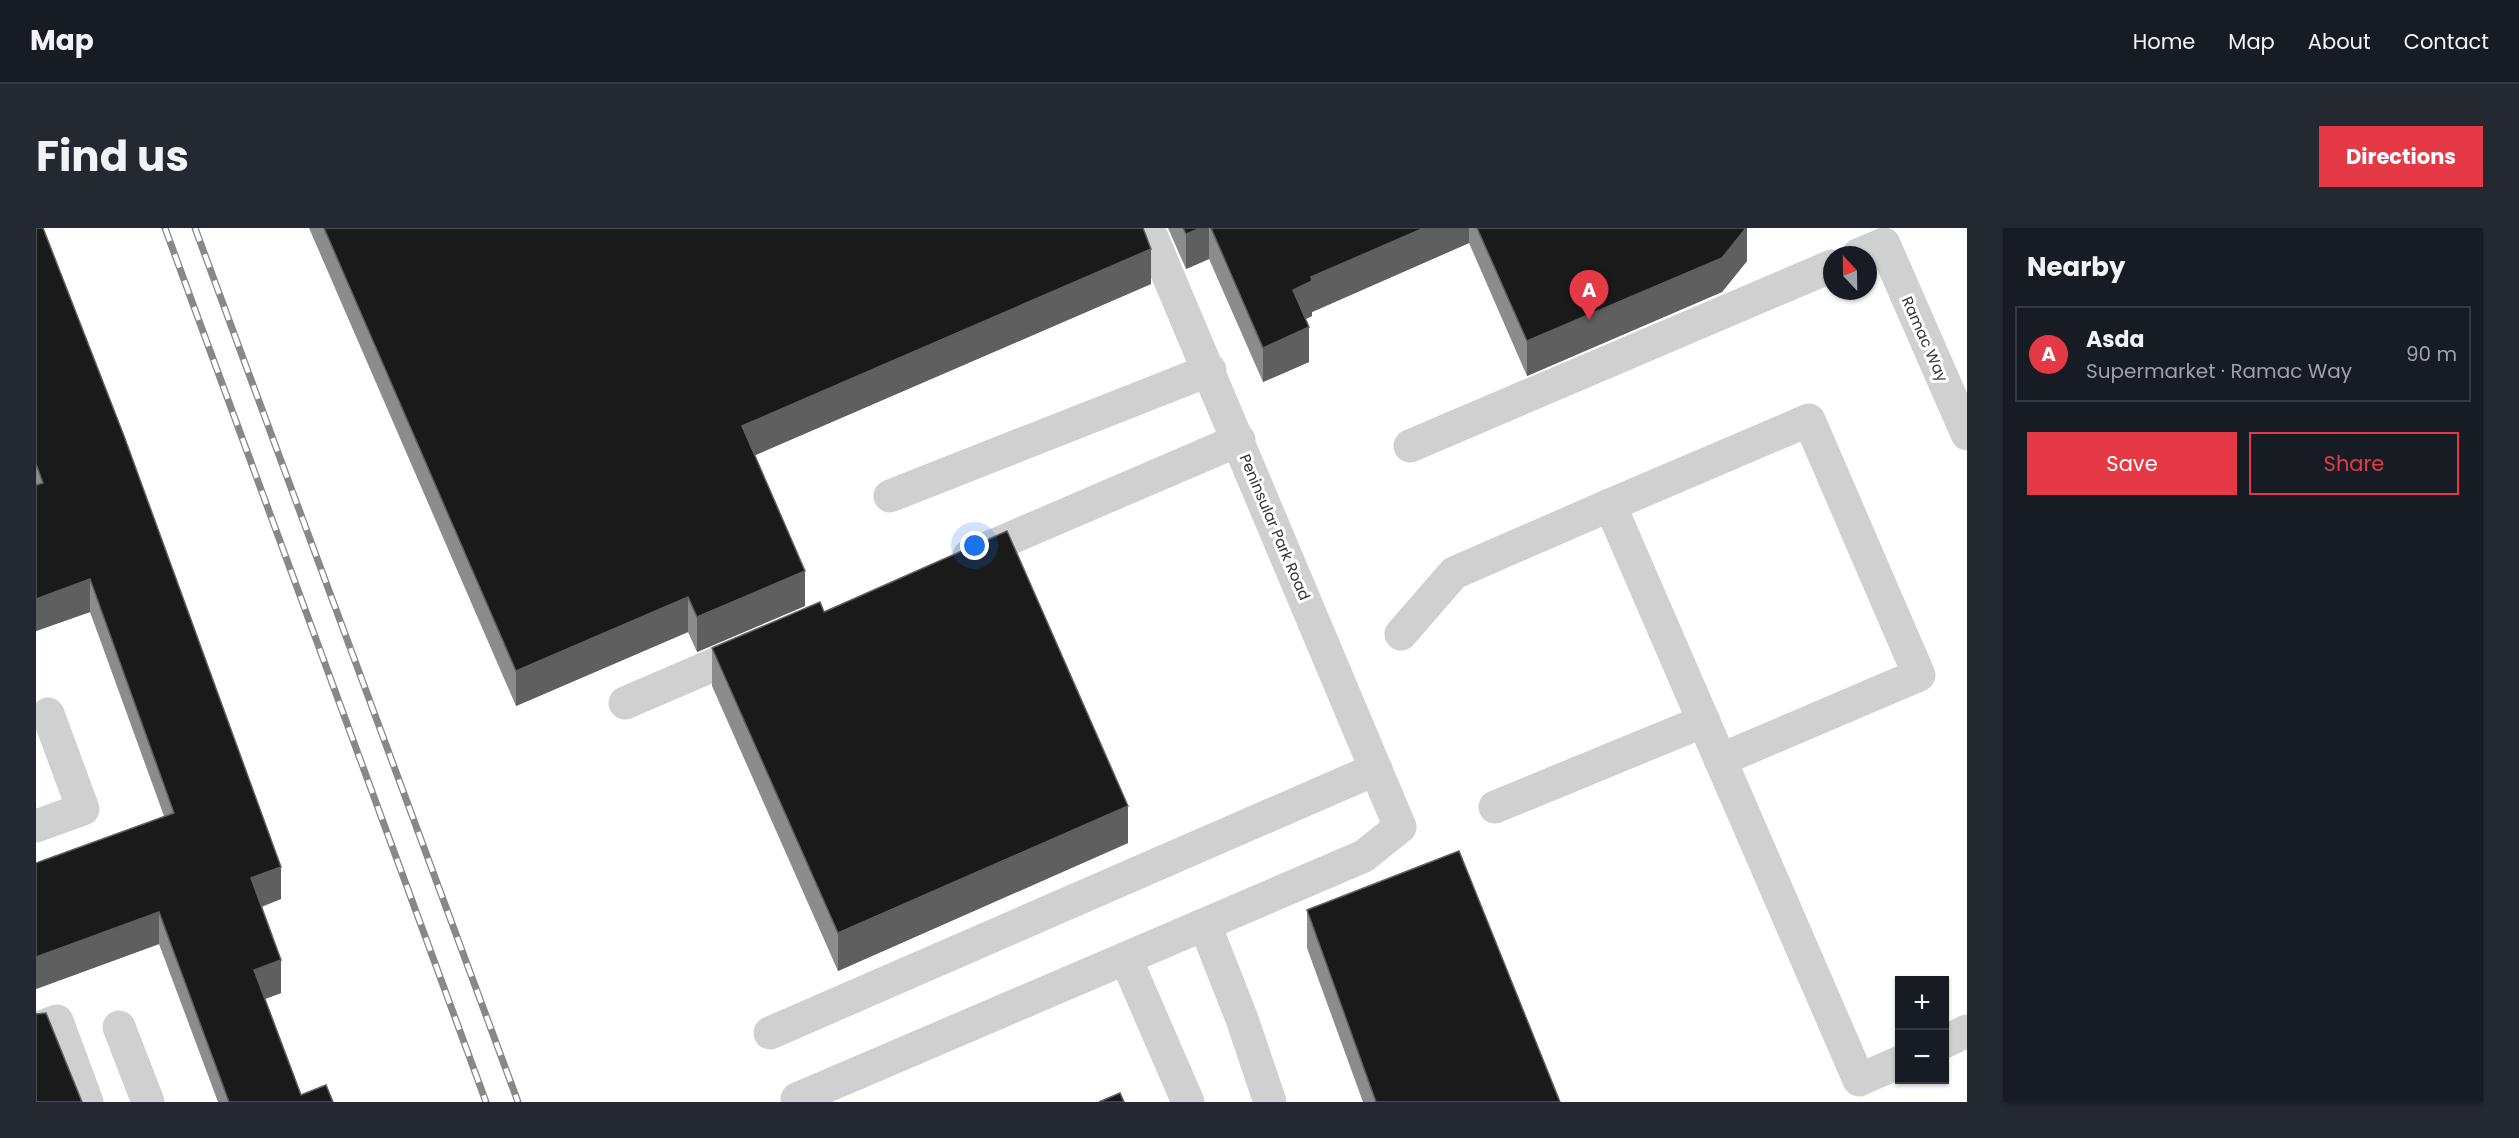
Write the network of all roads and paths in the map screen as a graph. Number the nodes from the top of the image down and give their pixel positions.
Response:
1 (1148, 228) edge
2 (1877, 262) edge
3 (1823, 270) edge
4 (1210, 370) junction
5 (1967, 434) edge
6 (1239, 440) junction
7 (1410, 446) dead end
8 (890, 496) dead end
9 (1610, 505) junction
10 (939, 569) edge
11 (1401, 634) dead end
12 (777, 638) edge
13 (625, 703) dead end
14 (48, 714) dead end
15 (1704, 721) junction
16 (1720, 760) junction
17 (1376, 769) junction
18 (1495, 807) dead end
19 (36, 826) edge
20 (1205, 925) junction
21 (1126, 959) junction
22 (119, 1027) dead end
23 (36, 1029) edge
24 (1967, 1031) edge
25 (770, 1033) dead end
26 (1949, 1039) edge
27 (1895, 1064) edge
28 (87, 1102) edge
29 (148, 1102) edge
30 (799, 1102) edge
31 (1188, 1102) edge
32 (1270, 1102) edge

1 - 4 street, Peninsular Park Road
2 - 5 street, Ramac Way
3 - 7 street
4 - 6 street, Peninsular Park Road
4 - 8 street
6 - 10 street
6 - 17 street, Peninsular Park Road
9 - 11 street
9 - 15 street
9 - 16 street
12 - 13 street
14 - 19 street
15 - 16 street
15 - 18 street
16 - 27 street
17 - 20 street, Peninsular Park Road
17 - 25 street
20 - 21 street
20 - 32 street
21 - 30 street
21 - 31 street
22 - 29 street
23 - 28 street
24 - 26 street

